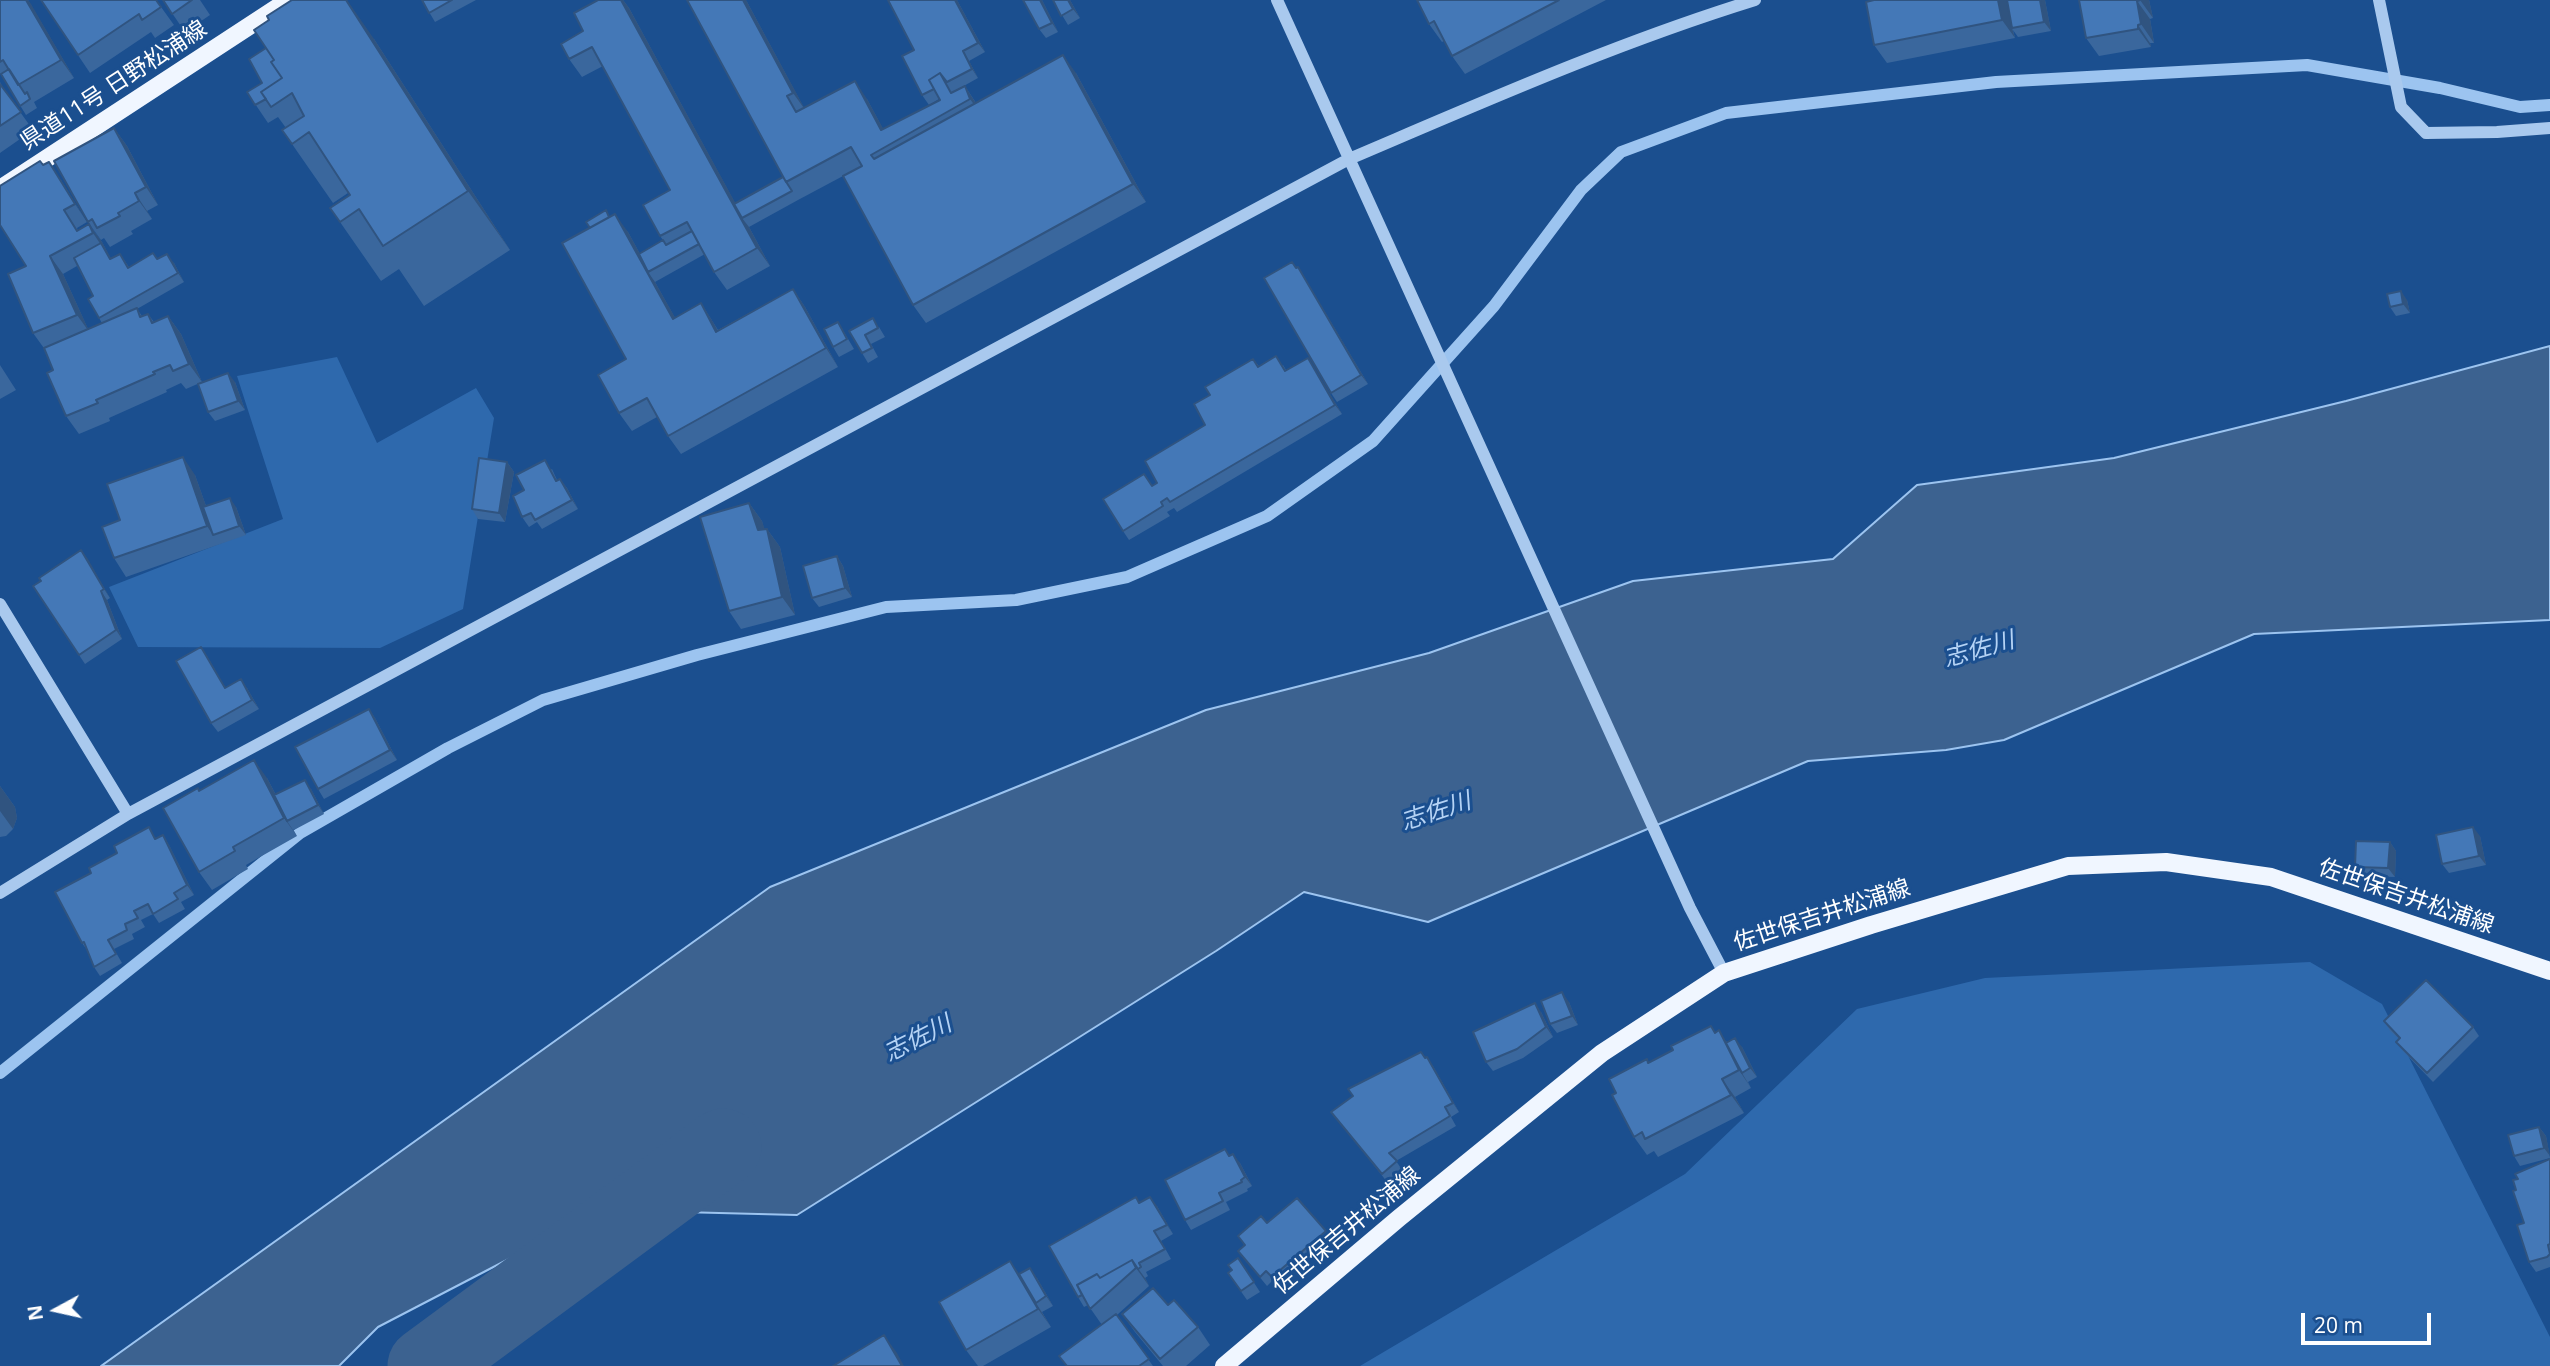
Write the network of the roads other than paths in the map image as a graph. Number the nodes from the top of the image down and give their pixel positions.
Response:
1 (289, 0) edge
2 (1277, 0) edge
3 (1755, 0) edge
4 (2379, 0) edge
5 (2550, 128) edge
6 (1349, 159) junction
7 (0, 189) edge
8 (0, 604) edge
9 (128, 814) junction
10 (0, 892) edge
11 (2550, 971) edge
12 (1724, 973) junction
13 (1224, 1366) edge

1 - 7 main road, 県道11号 日野松浦線
2 - 6 street
3 - 6 street
4 - 5 street
6 - 9 street
6 - 12 street
8 - 9 street
9 - 10 street
11 - 12 main road, 佐世保吉井松浦線
12 - 13 main road, 佐世保吉井松浦線

